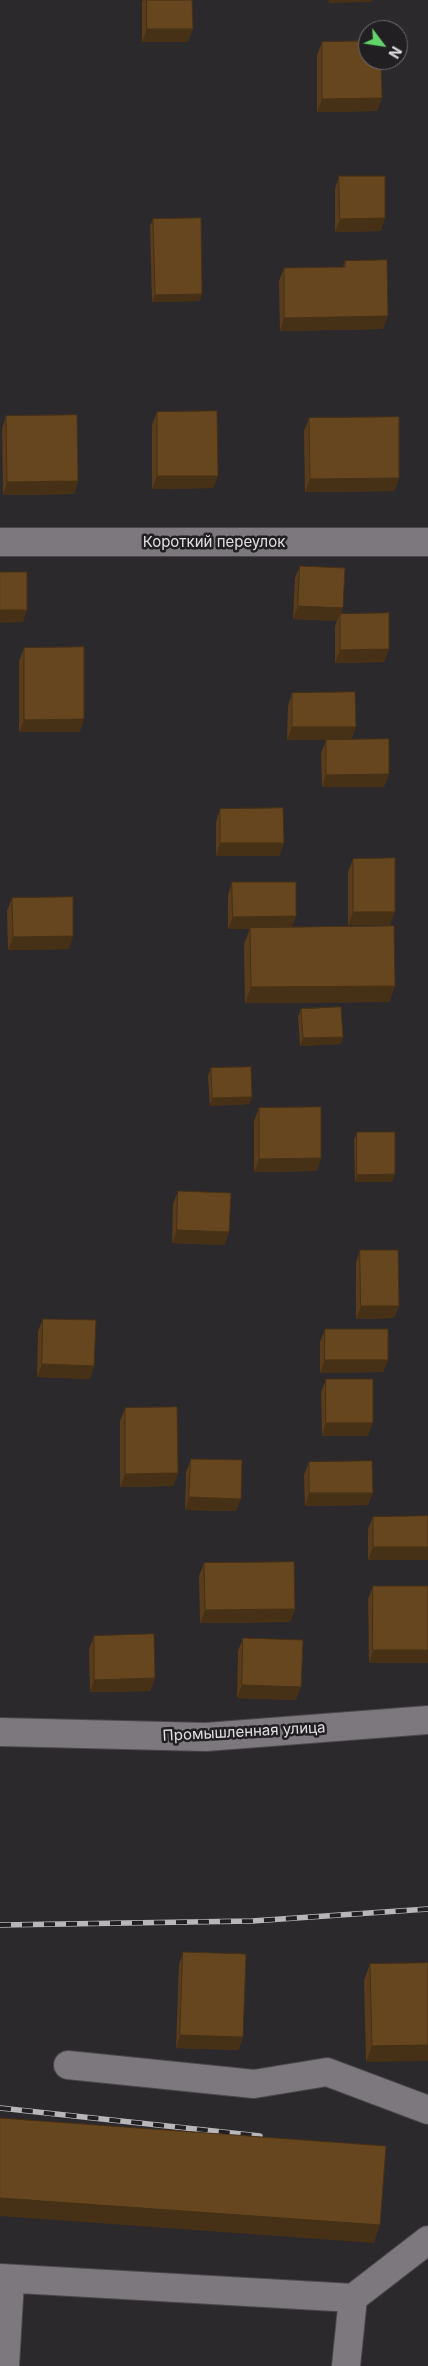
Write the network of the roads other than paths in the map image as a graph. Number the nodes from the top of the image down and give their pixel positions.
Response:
1 (0, 542) edge
2 (428, 542) edge
3 (428, 1720) edge
4 (0, 1732) edge
5 (68, 2064) dead end
6 (428, 2110) edge
7 (428, 2240) edge
8 (5, 2280) edge
9 (353, 2298) junction
10 (6, 2366) edge
11 (346, 2366) edge

1 - 2 street, Короткий переулок
3 - 4 street, Промышленная улица
5 - 6 street
7 - 9 street
8 - 9 street
8 - 10 street
9 - 11 street

